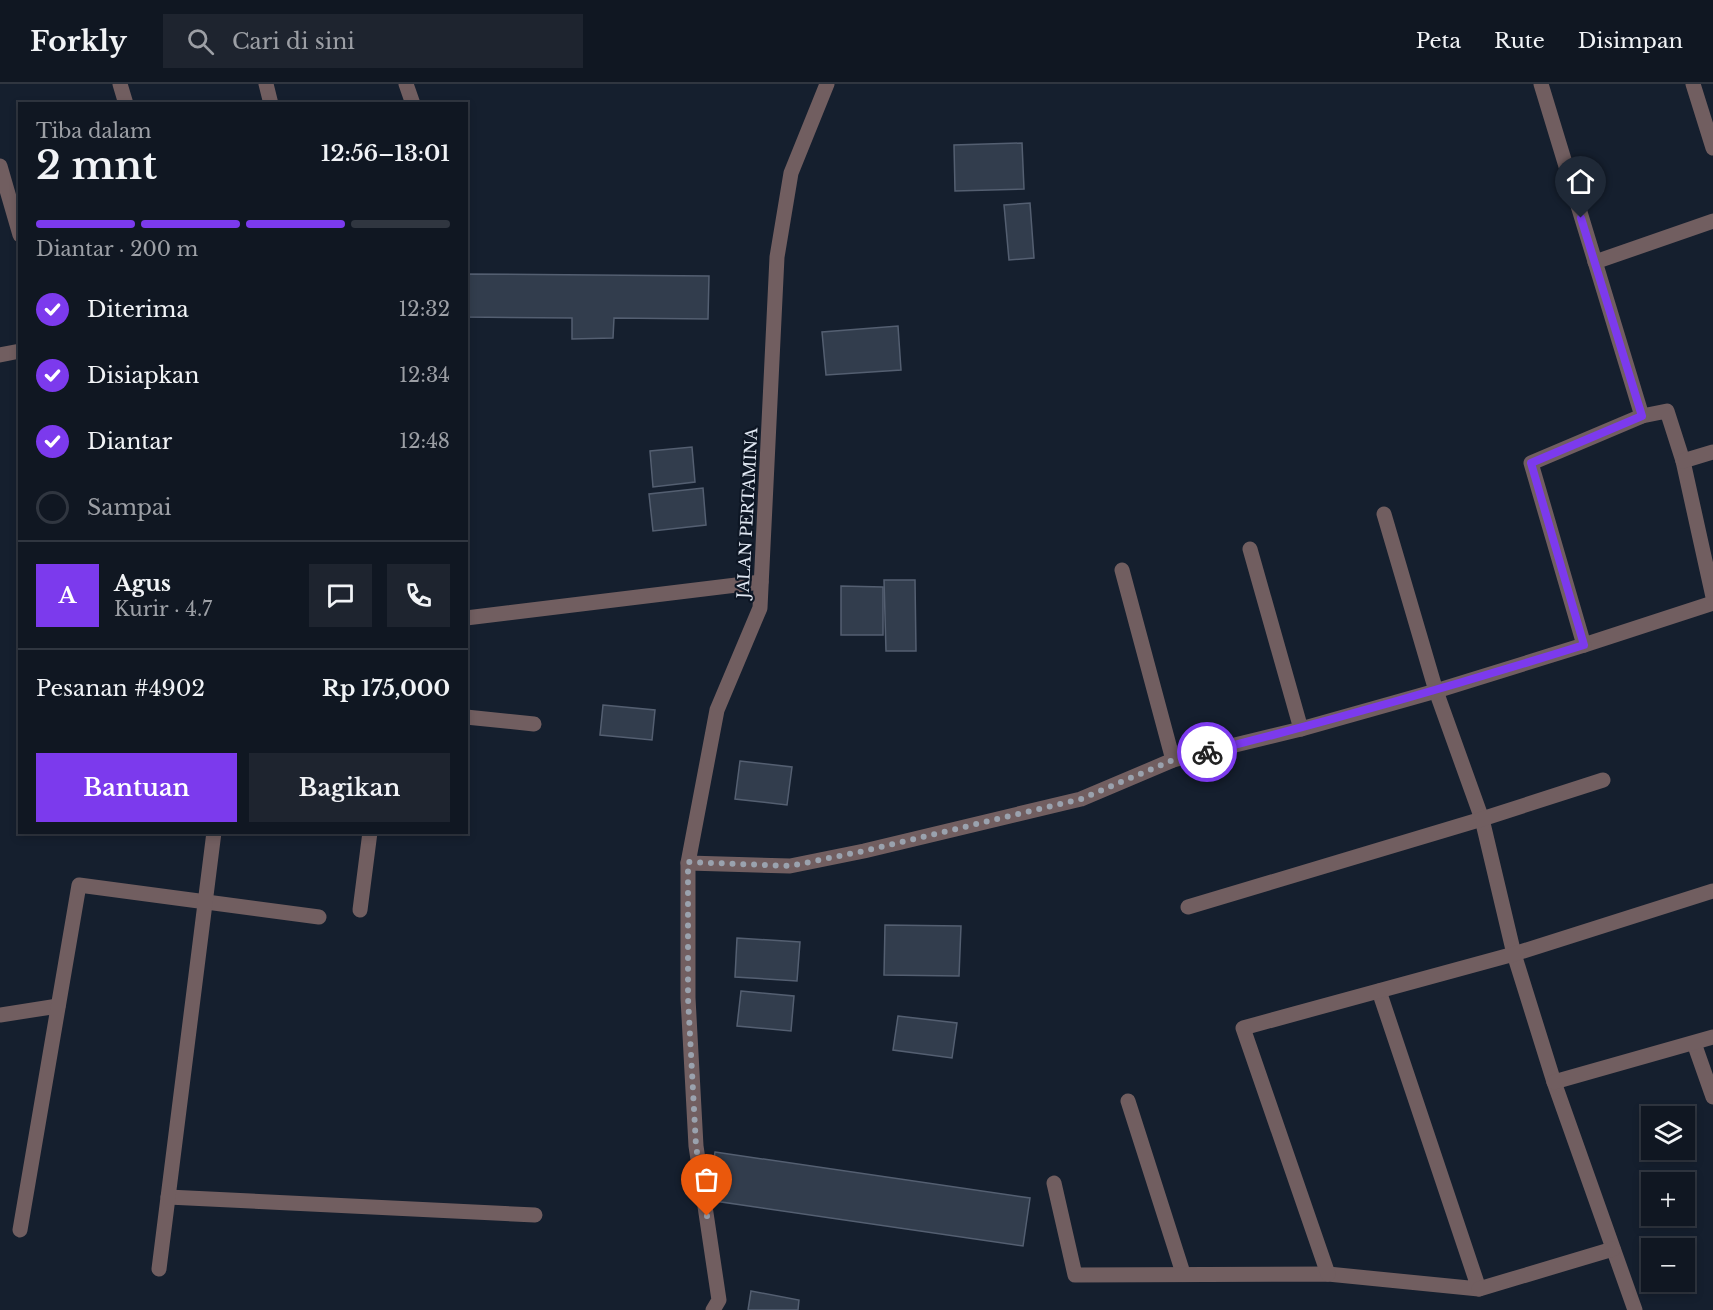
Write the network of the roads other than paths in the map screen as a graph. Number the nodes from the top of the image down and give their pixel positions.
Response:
1 (120, 84) edge
2 (266, 84) edge
3 (406, 84) edge
4 (827, 84) edge
5 (1541, 84) edge
6 (1693, 84) edge
7 (125, 102) edge
8 (270, 102) edge
9 (411, 102) edge
10 (1713, 147) edge
11 (0, 166) edge
12 (1713, 221) edge
13 (18, 228) edge
14 (1595, 262) junction
15 (18, 351) edge
16 (0, 355) edge
17 (1642, 416) junction
18 (1713, 452) edge
19 (1683, 461) junction
20 (1384, 514) dead end
21 (1250, 549) dead end
22 (1122, 570) dead end
23 (761, 582) junction
24 (1713, 597) edge
25 (1713, 603) edge
26 (468, 618) edge
27 (1584, 645) junction
28 (1436, 691) junction
29 (468, 717) edge
30 (534, 724) dead end
31 (1301, 729) junction
32 (1173, 760) junction
33 (1603, 780) dead end
34 (1482, 819) junction
35 (214, 834) edge
36 (370, 834) edge
37 (688, 862) junction
38 (1713, 891) edge
39 (205, 902) junction
40 (1188, 907) dead end
41 (360, 910) dead end
42 (319, 917) dead end
43 (1514, 954) junction
44 (1379, 991) junction
45 (58, 1006) junction
46 (0, 1015) edge
47 (1713, 1038) edge
48 (1694, 1043) junction
49 (1554, 1083) junction
50 (1713, 1097) edge
51 (1128, 1101) dead end
52 (1054, 1182) dead end
53 (168, 1197) junction
54 (535, 1215) dead end
55 (20, 1230) dead end
56 (1613, 1249) junction
57 (159, 1269) dead end
58 (1183, 1273) junction
59 (1328, 1274) junction
60 (1479, 1289) junction
61 (716, 1305) edge
62 (1635, 1310) edge

1 - 7 street
2 - 8 street
3 - 9 street
4 - 23 street, JALAN PERTAMINA
5 - 14 street
6 - 10 street
11 - 13 street
12 - 14 street
14 - 17 street
15 - 16 street
17 - 19 street
17 - 27 street
18 - 19 street
19 - 24 street
20 - 28 street
21 - 31 street
22 - 32 street
23 - 26 street
23 - 37 street, JALAN PERTAMINA
25 - 27 street
27 - 28 street
28 - 31 street
28 - 34 street
29 - 30 street
31 - 32 street
32 - 37 street
33 - 34 street
34 - 40 street
34 - 43 street
35 - 39 street
36 - 41 street
37 - 61 street, JALAN PERTAMINA
38 - 43 street
39 - 42 street
39 - 45 street
39 - 53 street
43 - 44 street
43 - 49 street
44 - 59 street
44 - 60 street
45 - 46 street
45 - 55 street
47 - 48 street
48 - 49 street
48 - 50 street
49 - 56 street
51 - 58 street
52 - 58 street
53 - 54 street
53 - 57 street
56 - 60 street
56 - 62 street
58 - 59 street
59 - 60 street

